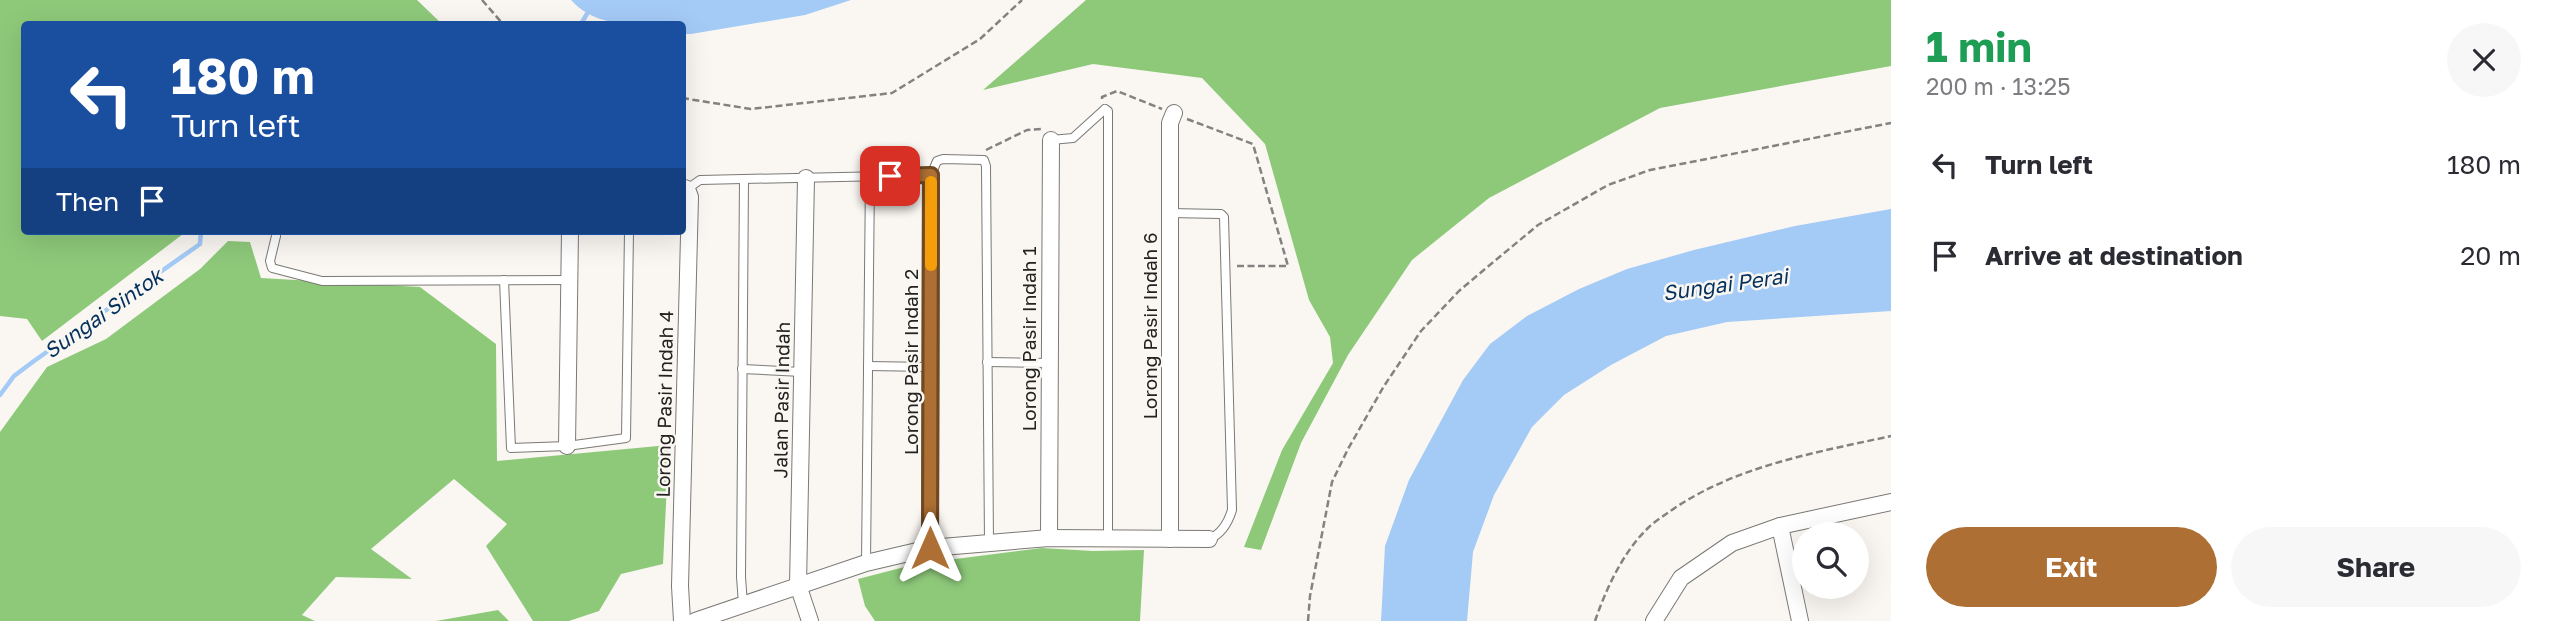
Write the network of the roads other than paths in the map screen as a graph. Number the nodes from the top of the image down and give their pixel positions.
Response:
1 (1174, 113) road end
2 (1051, 140) joint
3 (931, 175) junction
4 (870, 177) junction
5 (806, 178) junction
6 (744, 179) junction
7 (686, 187) edge
8 (686, 190) edge
9 (1170, 213) junction
10 (570, 235) edge
11 (629, 235) edge
12 (276, 236) dead end
13 (504, 280) junction
14 (570, 280) junction
15 (987, 362) junction
16 (1049, 363) junction
17 (868, 366) junction
18 (931, 367) junction
19 (741, 369) junction
20 (802, 372) junction
21 (567, 446) junction
22 (1891, 502) edge
23 (1780, 526) junction
24 (1049, 538) junction
25 (1108, 538) junction
26 (1170, 538) junction
27 (1209, 539) joint
28 (989, 543) junction
29 (930, 548) junction
30 (866, 563) junction
31 (798, 585) junction
32 (743, 604) junction
33 (682, 621) edge
34 (695, 621) edge
35 (810, 621) edge
36 (1654, 621) edge
37 (1800, 621) edge

1 - 9 street, Lorong Pasir Indah 6
2 - 16 street, Lorong Pasir Indah 1
2 - 25 lane
3 - 4 lane
3 - 15 lane
3 - 18 street, Lorong Pasir Indah 2
4 - 5 lane
4 - 17 lane
5 - 6 lane
5 - 20 street, Jalan Pasir Indah
6 - 7 lane
6 - 19 lane
8 - 33 street, Lorong Pasir Indah 4
9 - 26 street, Lorong Pasir Indah 6
9 - 27 lane
10 - 14 street
11 - 21 lane
12 - 13 lane
13 - 14 lane
13 - 21 lane
14 - 21 street
15 - 16 lane
15 - 28 lane
16 - 24 street, Lorong Pasir Indah 1
17 - 18 lane
17 - 30 lane
18 - 29 street, Lorong Pasir Indah 2
19 - 20 lane
19 - 32 lane
20 - 31 street, Jalan Pasir Indah
22 - 23 street
23 - 36 street
23 - 37 street
24 - 25 street
24 - 28 street
25 - 26 street
26 - 27 street
28 - 29 street
29 - 30 street
30 - 31 street
31 - 32 street
31 - 35 street, Jalan Pasir Indah
32 - 34 street

